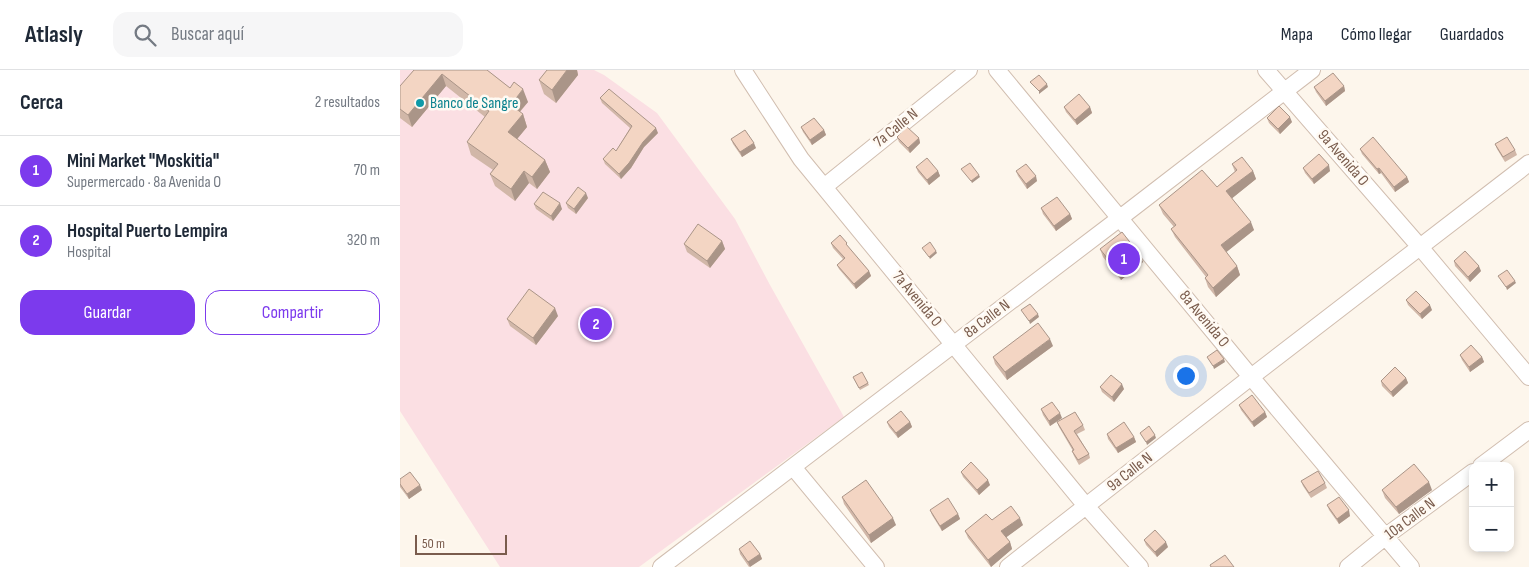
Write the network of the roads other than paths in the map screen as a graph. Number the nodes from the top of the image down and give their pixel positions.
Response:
1 (743, 70) edge
2 (969, 70) edge
3 (997, 70) edge
4 (1266, 70) edge
5 (1312, 70) edge
6 (1285, 91) junction
7 (1529, 163) edge
8 (824, 187) junction
9 (1120, 218) junction
10 (1420, 247) junction
11 (954, 344) junction
12 (1251, 377) junction
13 (1529, 378) edge
14 (1529, 430) edge
15 (1486, 462) edge
16 (793, 466) junction
17 (1469, 475) edge
18 (1086, 506) junction
19 (1386, 536) junction
20 (661, 567) edge
21 (876, 567) edge
22 (1008, 567) edge
23 (1140, 567) edge
24 (1348, 567) edge
25 (1411, 567) edge

1 - 8 street, 7a Avenida O
2 - 8 street, 7a Calle N
3 - 9 street, 8a Avenida O
4 - 6 street, 9a Avenida O
5 - 6 street, 8a Calle N
6 - 9 street, 8a Calle N
6 - 10 street, 9a Avenida O
7 - 10 street
8 - 11 street, 7a Avenida O
9 - 11 street, 8a Calle N
9 - 12 street, 8a Avenida O
10 - 12 street
10 - 13 street, 9a Avenida O
11 - 16 street, 8a Calle N
11 - 18 street, 7a Avenida O
12 - 18 street, 9a Calle N
12 - 19 street, 8a Avenida O
14 - 15 street
16 - 20 street, 8a Calle N
16 - 21 street
17 - 19 street, 10a Calle N
18 - 22 street, 9a Calle N
18 - 23 street, 7a Avenida O
19 - 24 street, 10a Calle N
19 - 25 street, 8a Avenida O

